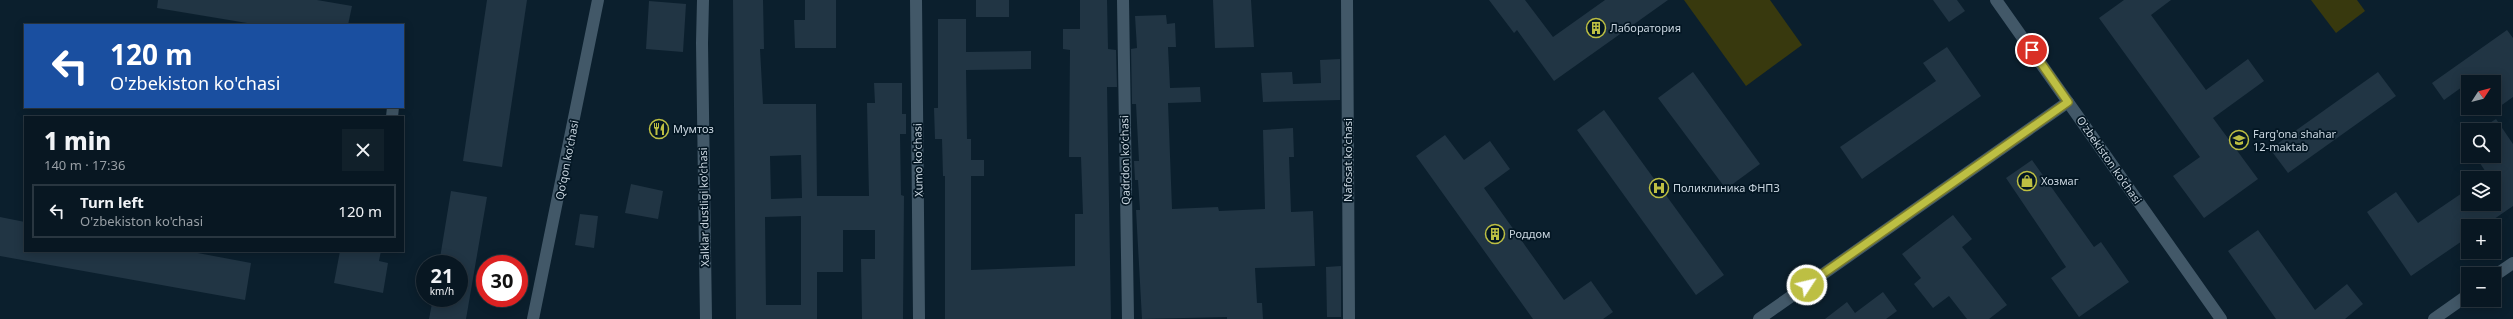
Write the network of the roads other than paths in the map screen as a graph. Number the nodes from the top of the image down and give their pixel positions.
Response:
1 (598, 0) edge
2 (703, 0) edge
3 (916, 0) edge
4 (1123, 0) edge
5 (1347, 0) edge
6 (1996, 0) edge
7 (2068, 102) junction
8 (2513, 263) edge
9 (2501, 271) edge
10 (2461, 300) edge
11 (533, 319) edge
12 (706, 319) edge
13 (920, 319) edge
14 (1128, 319) edge
15 (1349, 319) edge
16 (1759, 319) edge
17 (2221, 319) edge
18 (2434, 319) edge

1 - 11 street, Qoʻqon koʻchasi
2 - 12 street, Xalklar dustligi ko'chasi
3 - 13 street, Xumo ko'chasi
4 - 14 street, Qadrdon koʻchasi
5 - 15 street, Nafosat ko'chasi
6 - 7 street, O'zbekiston ko'chasi
7 - 16 street
7 - 17 street, O'zbekiston ko'chasi
8 - 9 street
10 - 18 street

